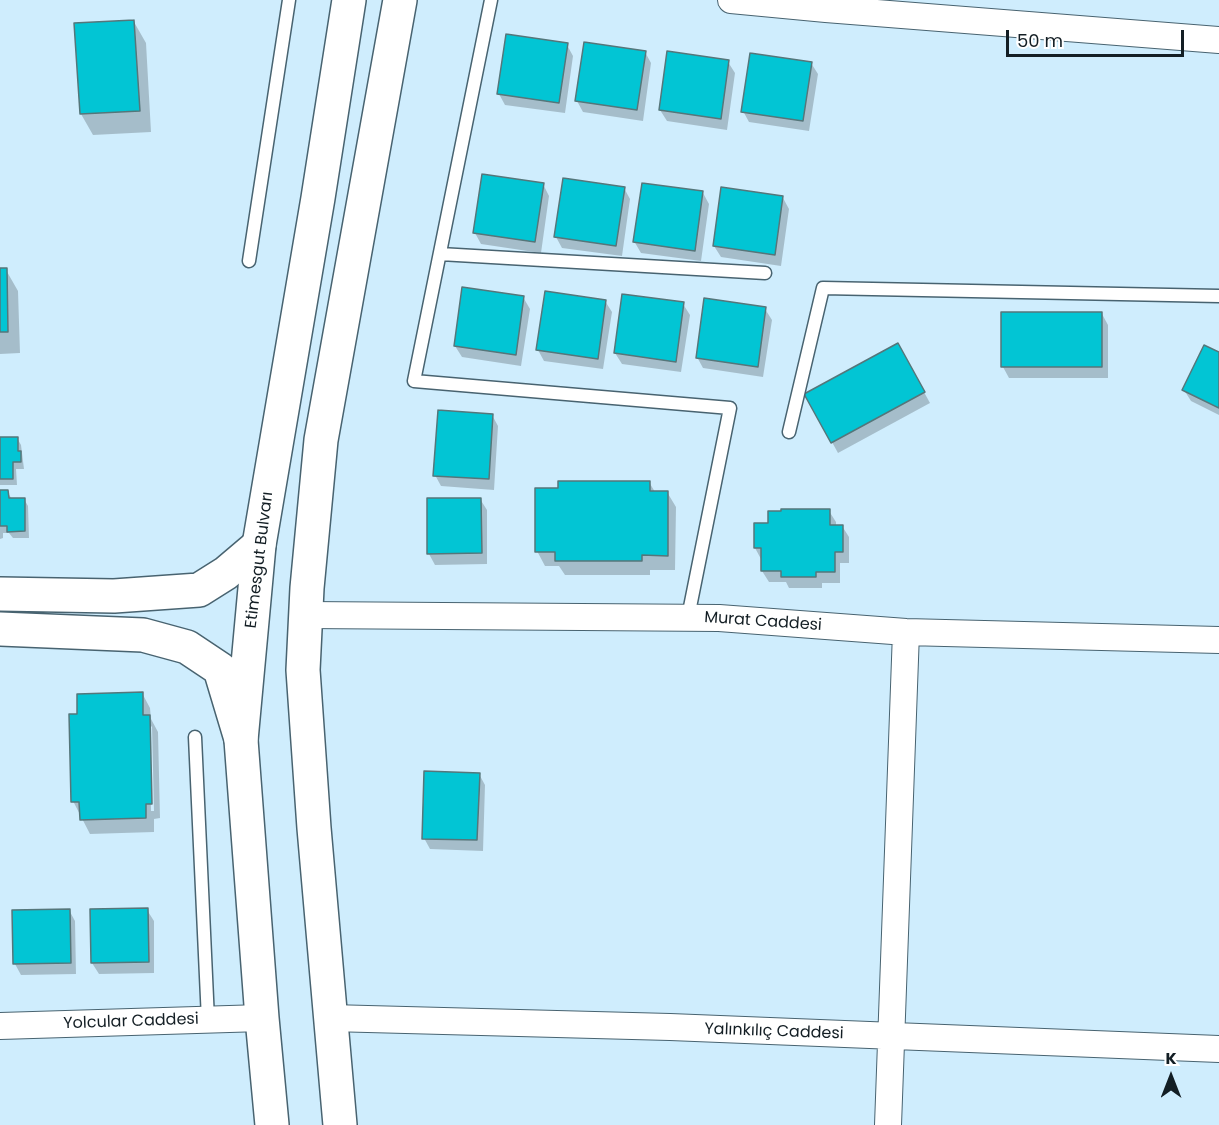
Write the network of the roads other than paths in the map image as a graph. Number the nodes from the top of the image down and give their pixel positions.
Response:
1 (289, 0) edge
2 (349, 0) edge
3 (400, 0) edge
4 (491, 0) edge
5 (731, 0) edge
6 (1219, 40) edge
7 (440, 254) junction
8 (249, 261) dead end
9 (765, 273) dead end
10 (1219, 296) edge
11 (789, 432) dead end
12 (259, 545) junction
13 (0, 594) edge
14 (306, 615) junction
15 (688, 617) junction
16 (0, 629) edge
17 (906, 632) junction
18 (1219, 640) edge
19 (195, 737) dead end
20 (241, 740) junction
21 (262, 1018) junction
22 (330, 1018) junction
23 (208, 1020) junction
24 (0, 1026) edge
25 (891, 1036) junction
26 (1219, 1050) edge
27 (272, 1125) edge
28 (340, 1125) edge
29 (888, 1125) edge

1 - 8 lane
2 - 12 main road, Etimesgut Bulvarı
3 - 14 main road
4 - 7 lane
5 - 6 street
7 - 9 lane
7 - 15 lane
10 - 11 lane
12 - 13 main road
12 - 20 main road, Etimesgut Bulvarı
14 - 15 street, Murat Caddesi
14 - 22 main road
15 - 17 street, Murat Caddesi
16 - 20 main road
17 - 18 street, Murat Caddesi
17 - 25 street
19 - 23 lane
20 - 21 main road, Etimesgut Bulvarı
21 - 23 street, Yolcular Caddesi
21 - 27 main road, Etimesgut Bulvarı
22 - 25 street, Yalınkılıç Caddesi
22 - 28 main road
23 - 24 street, Yolcular Caddesi
25 - 26 street, Yalınkılıç Caddesi
25 - 29 street

